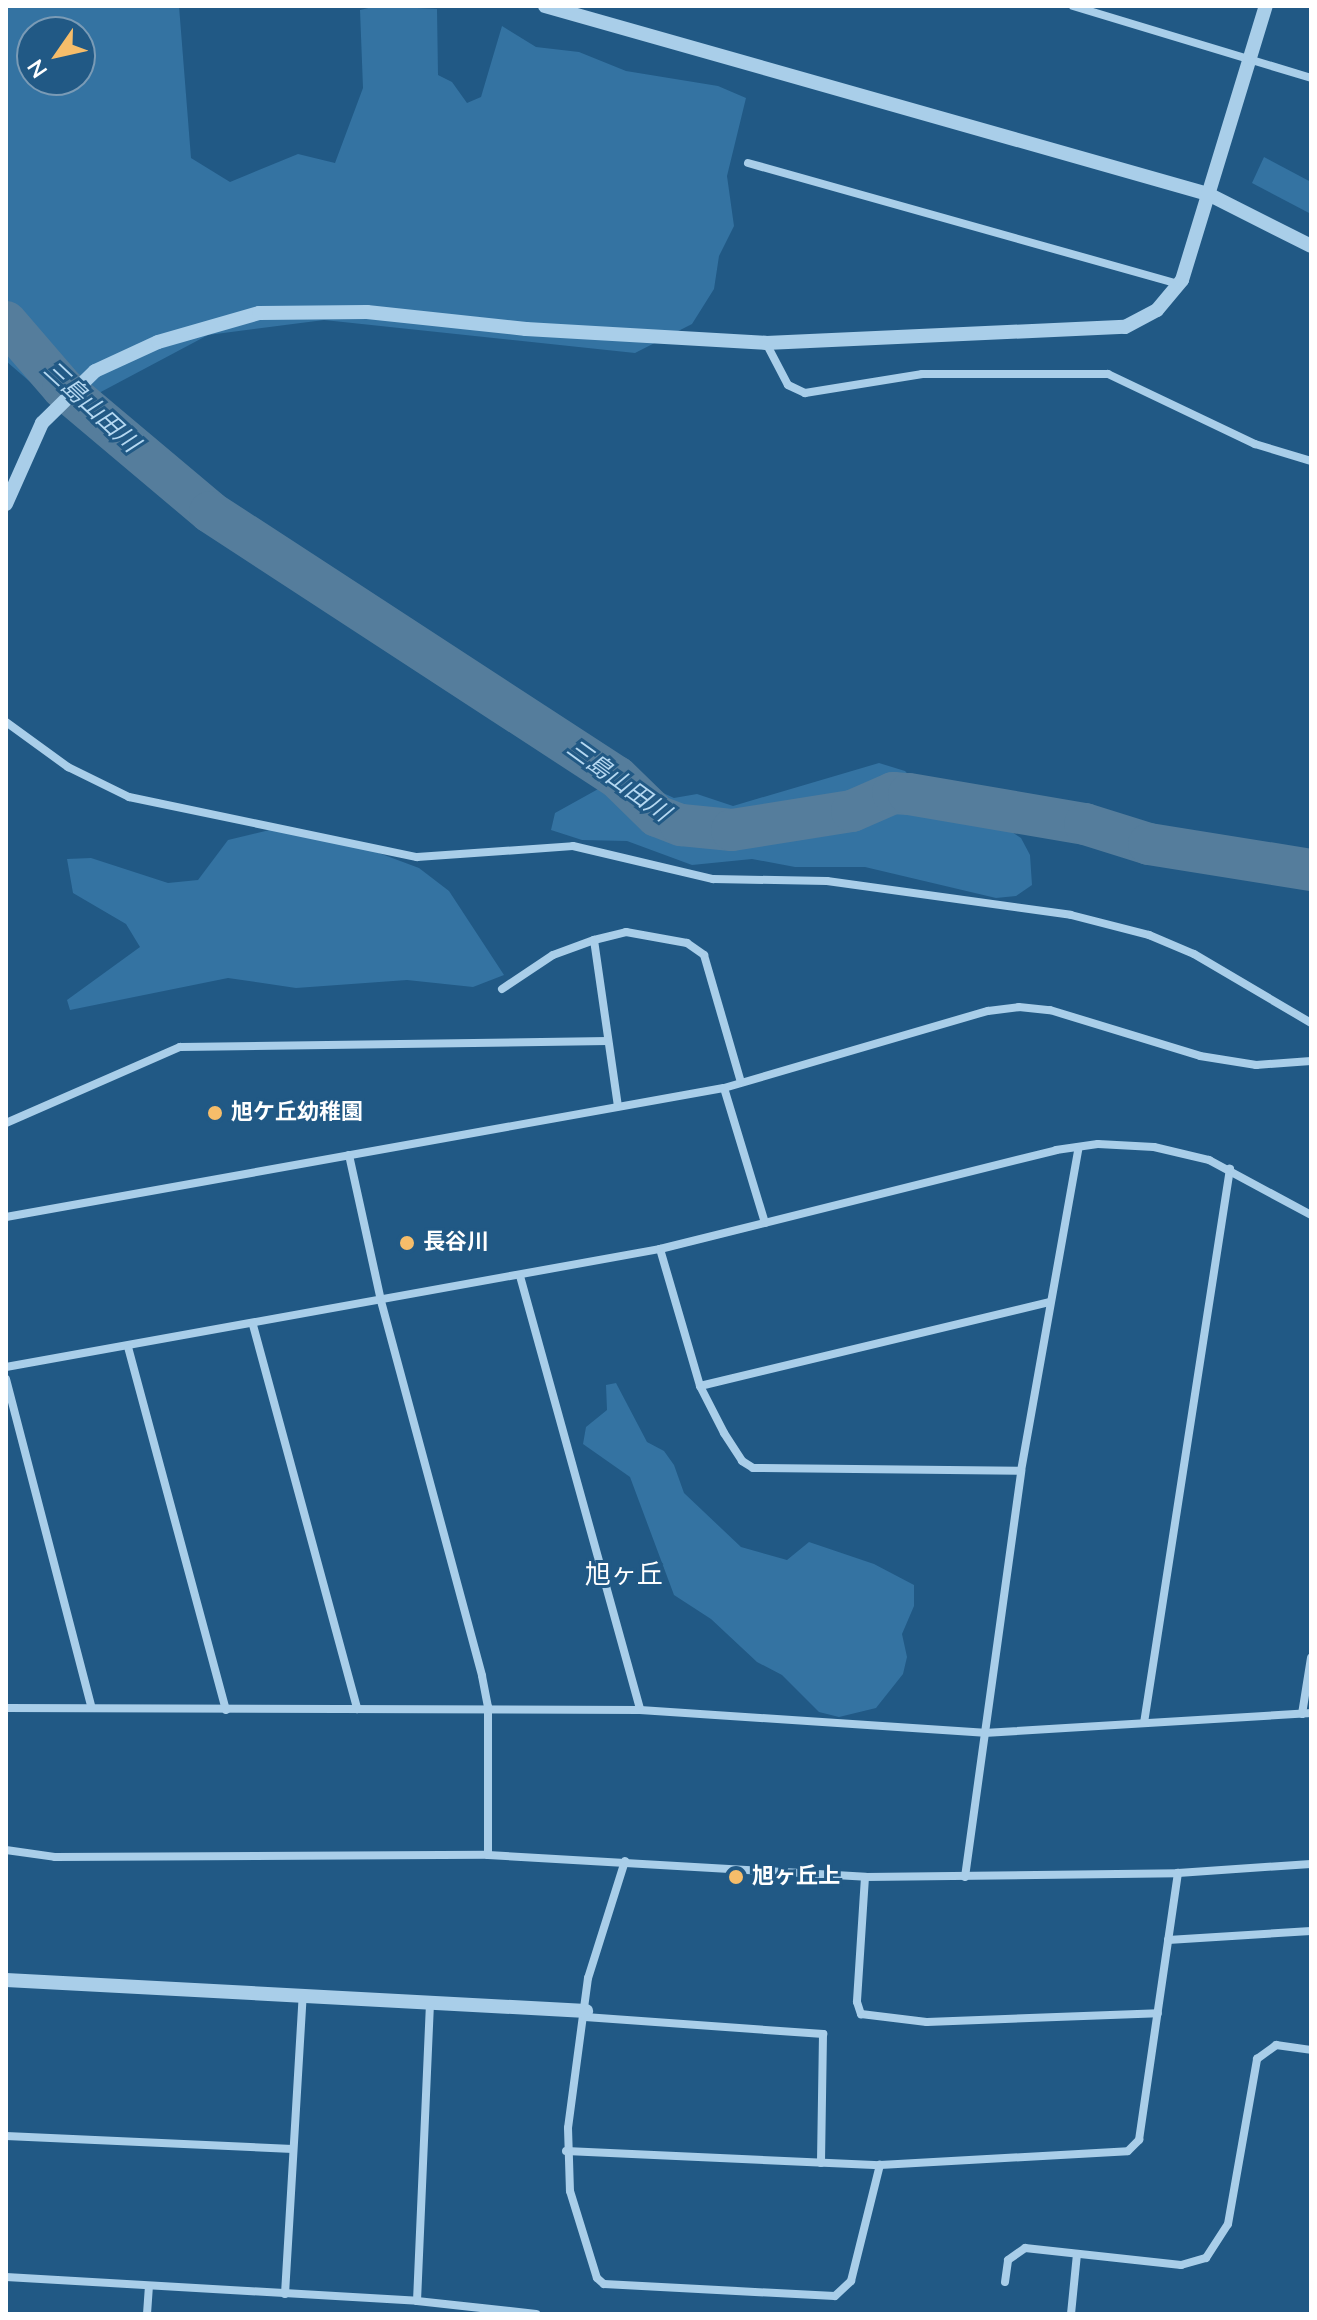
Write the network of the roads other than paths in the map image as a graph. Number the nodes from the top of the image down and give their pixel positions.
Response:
1 (545, 6) edge
2 (1073, 6) edge
3 (1266, 6) edge
4 (1250, 61) junction
5 (1311, 78) edge
6 (748, 163) dead end
7 (1208, 194) junction
8 (1311, 246) edge
9 (1180, 284) junction
10 (766, 343) junction
11 (1311, 461) edge
12 (6, 504) edge
13 (6, 722) edge
14 (594, 940) junction
15 (502, 989) dead end
16 (1311, 1023) edge
17 (608, 1041) junction
18 (1311, 1061) edge
19 (741, 1082) junction
20 (724, 1088) junction
21 (618, 1106) junction
22 (6, 1123) edge
23 (1079, 1147) junction
24 (349, 1155) junction
25 (1230, 1169) junction
26 (1311, 1215) edge
27 (6, 1217) edge
28 (765, 1223) junction
29 (660, 1249) junction
30 (520, 1276) junction
31 (381, 1301) junction
32 (1049, 1302) junction
33 (253, 1325) junction
34 (128, 1347) junction
35 (6, 1367) edge
36 (6, 1379) edge
37 (700, 1386) junction
38 (1021, 1471) junction
39 (1311, 1658) edge
40 (91, 1705) junction
41 (488, 1707) junction
42 (6, 1708) edge
43 (357, 1709) junction
44 (226, 1710) junction
45 (640, 1710) junction
46 (1307, 1713) edge
47 (1144, 1723) junction
48 (984, 1733) junction
49 (6, 1850) edge
50 (488, 1855) junction
51 (625, 1861) junction
52 (1311, 1864) edge
53 (1178, 1873) junction
54 (865, 1877) junction
55 (965, 1877) junction
56 (1311, 1931) edge
57 (1168, 1940) junction
58 (6, 1980) edge
59 (303, 1995) junction
60 (430, 2006) junction
61 (1158, 2013) junction
62 (586, 2014) junction
63 (1311, 2050) edge
64 (6, 2136) edge
65 (293, 2149) junction
66 (566, 2151) junction
67 (821, 2163) junction
68 (880, 2165) junction
69 (1077, 2254) junction
70 (6, 2277) edge
71 (1005, 2282) dead end
72 (149, 2286) junction
73 (285, 2294) junction
74 (417, 2301) junction
75 (147, 2314) edge
76 (536, 2314) edge
77 (1071, 2314) edge

1 - 7 street
2 - 4 street
3 - 4 street
4 - 5 street
4 - 7 street
6 - 9 street
7 - 8 street
7 - 9 street
9 - 10 street
10 - 11 street
10 - 12 street
13 - 16 street
14 - 15 street
14 - 17 street
14 - 19 street
17 - 21 street
17 - 22 street
18 - 19 street
19 - 20 street
20 - 21 street
20 - 28 street
21 - 24 street
23 - 25 street
23 - 28 street
23 - 32 street
24 - 27 street
24 - 31 street
25 - 26 street
25 - 47 street
28 - 29 street
29 - 30 street
29 - 37 street
30 - 31 street
30 - 45 street
31 - 33 street
31 - 41 street
32 - 37 street
32 - 38 street
33 - 34 street
33 - 43 street
34 - 35 street
34 - 44 street
36 - 40 street
37 - 38 street
38 - 48 street
39 - 46 street
40 - 42 street
40 - 44 street
41 - 43 street
41 - 45 street
41 - 50 street
43 - 44 street
45 - 48 street
46 - 47 street
47 - 48 street
48 - 55 street
49 - 50 street
50 - 51 street
51 - 54 street
51 - 62 street
52 - 53 street
53 - 55 street
53 - 57 street
54 - 55 street
54 - 61 street
56 - 57 street
57 - 61 street
58 - 59 street
59 - 60 street
59 - 65 street
60 - 62 street
60 - 74 street
61 - 68 street
62 - 66 street
62 - 67 street
63 - 69 street
64 - 65 street
65 - 73 street
66 - 67 street
66 - 68 street
67 - 68 street
69 - 71 street
69 - 77 street
70 - 72 street
72 - 73 street
72 - 75 street
73 - 74 street
74 - 76 street

